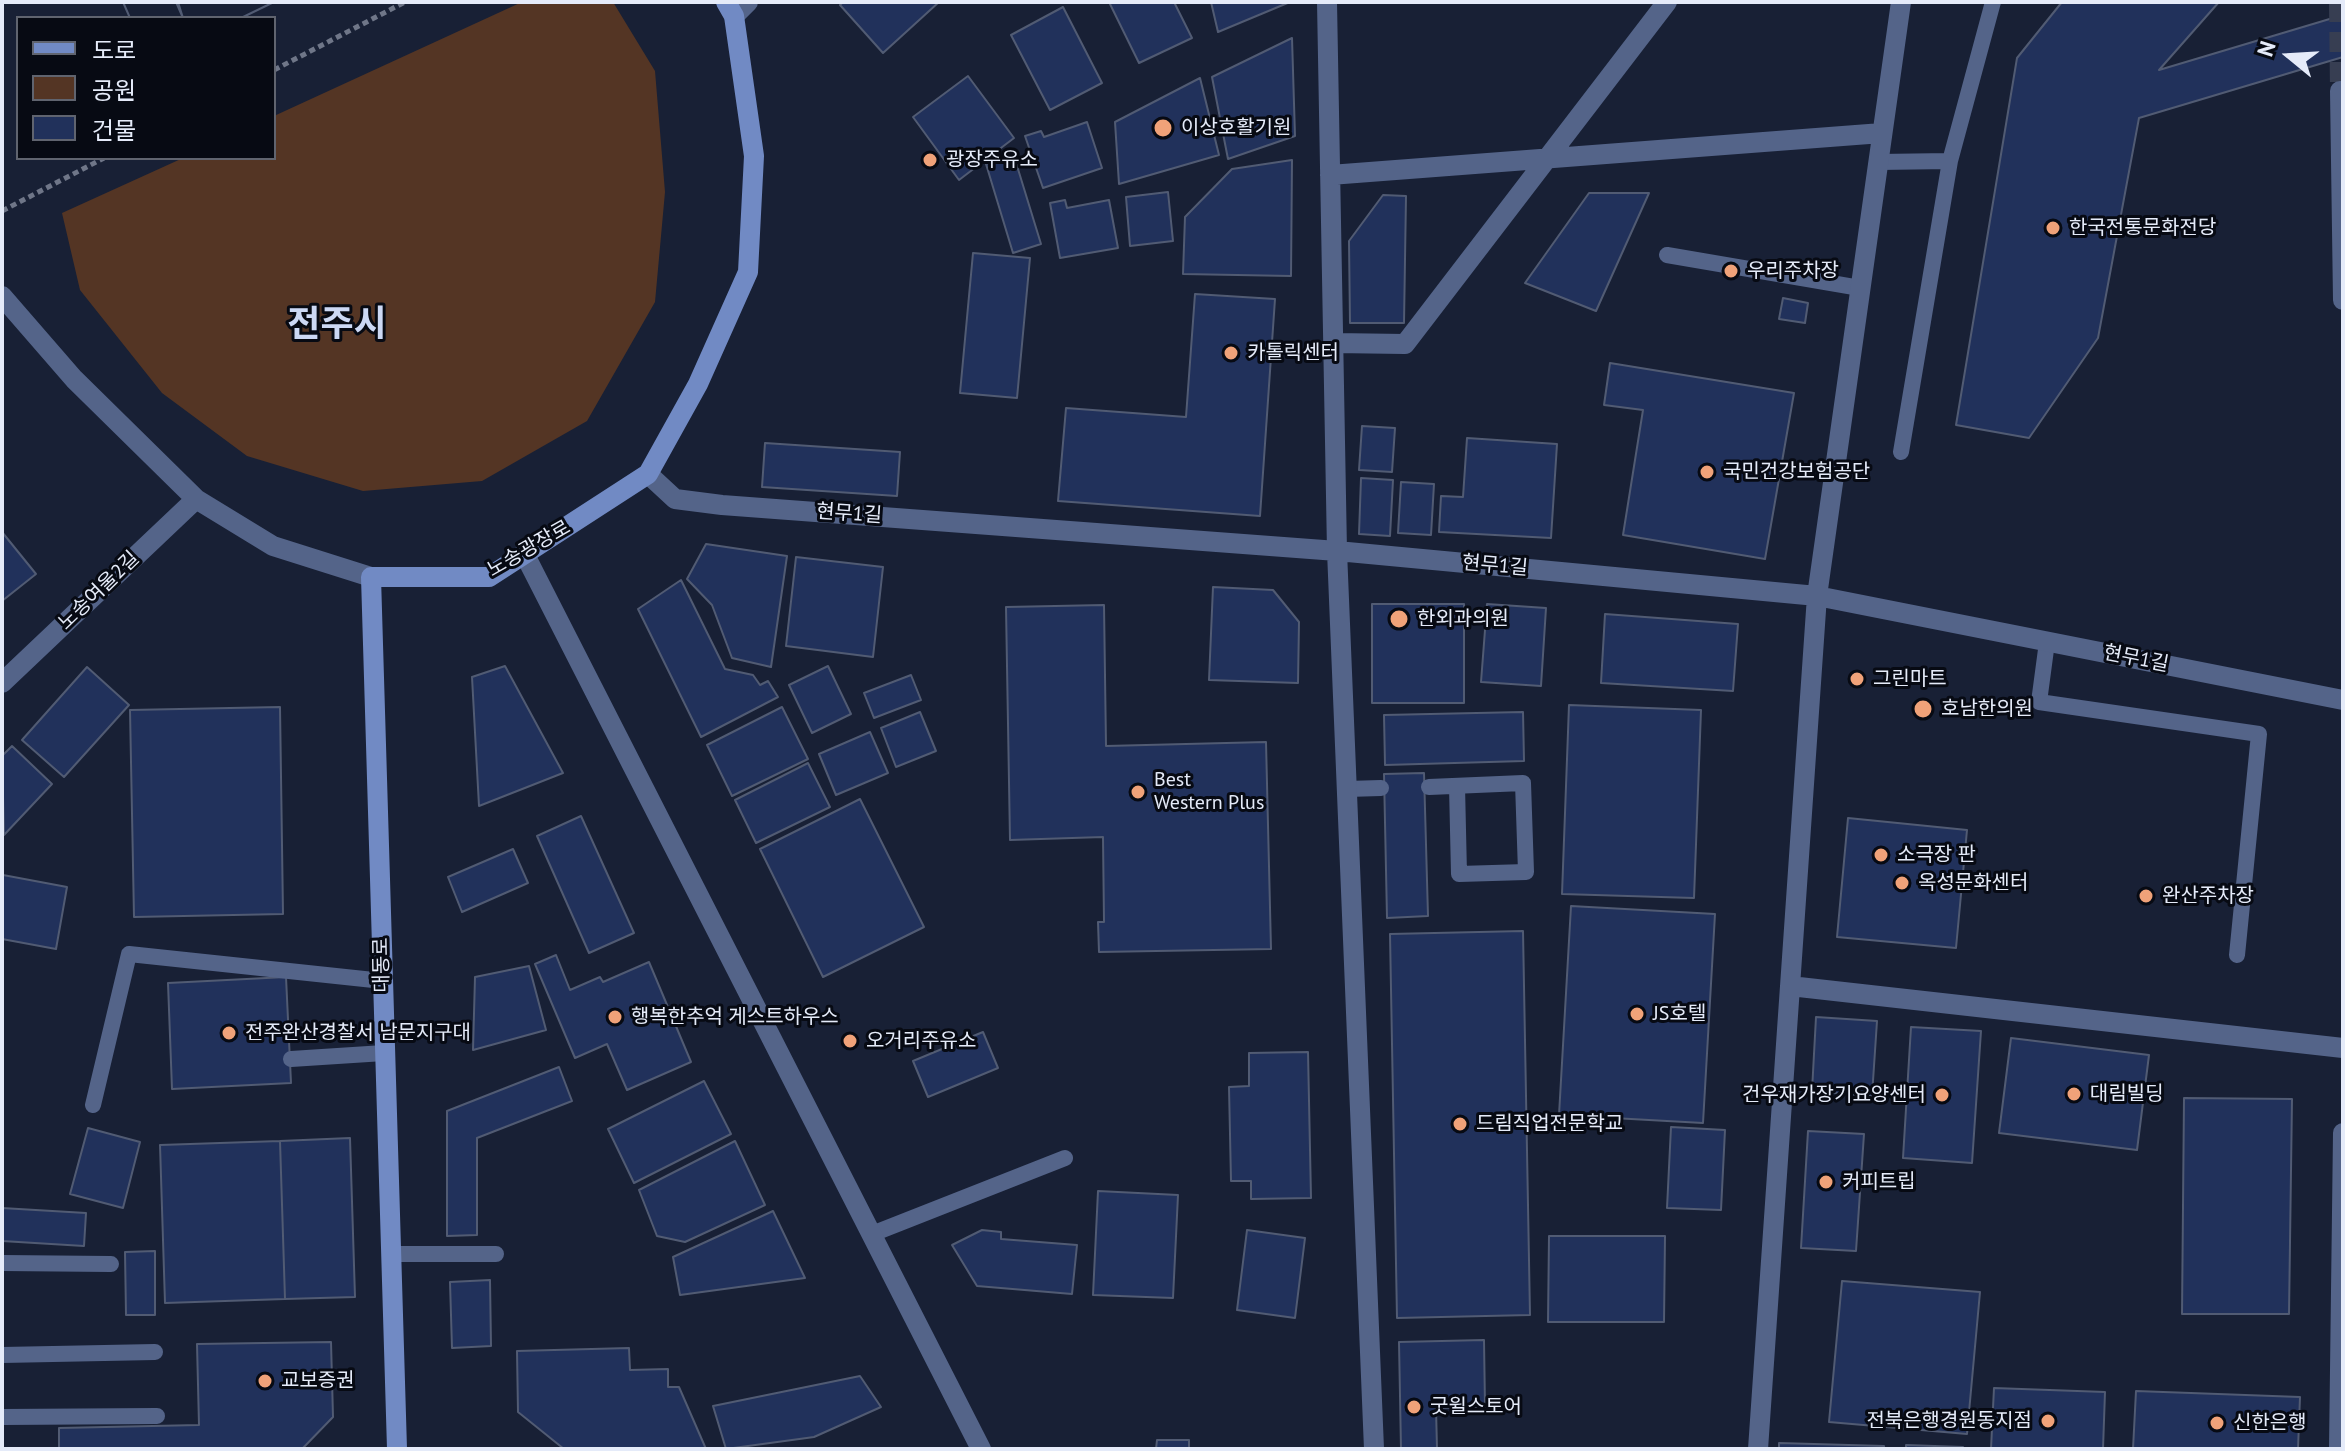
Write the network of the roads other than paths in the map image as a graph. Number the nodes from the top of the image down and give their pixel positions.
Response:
1 (1327, 2) edge
2 (1667, 2) edge
3 (1901, 2) edge
4 (1993, 2) edge
5 (736, 7) edge
6 (2340, 91) dead end
7 (1882, 133) junction
8 (1548, 158) junction
9 (1950, 161) junction
10 (1878, 162) junction
11 (1330, 175) junction
12 (1667, 255) dead end
13 (1860, 288) junction
14 (2, 296) edge
15 (2343, 300) edge
16 (1334, 343) junction
17 (1901, 452) dead end
18 (648, 474) junction
19 (196, 499) junction
20 (1337, 551) junction
21 (525, 555) junction
22 (371, 577) junction
23 (1817, 596) junction
24 (2047, 642) junction
25 (2, 683) edge
26 (2343, 700) edge
27 (1457, 786) junction
28 (1429, 787) dead end
29 (1381, 788) dead end
30 (1347, 789) junction
31 (2237, 955) dead end
32 (383, 981) junction
33 (1790, 986) junction
34 (2343, 1048) edge
35 (384, 1053) junction
36 (291, 1059) dead end
37 (93, 1105) dead end
38 (2343, 1133) edge
39 (1065, 1158) dead end
40 (872, 1234) junction
41 (390, 1254) junction
42 (496, 1254) dead end
43 (2, 1263) edge
44 (111, 1264) dead end
45 (155, 1352) dead end
46 (2, 1355) edge
47 (2342, 1359) edge
48 (157, 1416) dead end
49 (2, 1417) edge
50 (397, 1449) edge
51 (981, 1449) edge
52 (1374, 1449) edge
53 (1758, 1449) edge
54 (2339, 1449) edge

1 - 11 street
2 - 8 street
3 - 7 street
4 - 9 lane
5 - 18 street, 노송광장로
6 - 15 street
7 - 8 street
7 - 10 street
8 - 11 street
8 - 16 street
9 - 10 lane
9 - 17 lane
10 - 13 street
11 - 16 street
12 - 13 lane
13 - 23 street
14 - 19 street, 노송광장로
16 - 20 street
18 - 20 street, 현무1길
18 - 21 street, 노송광장로
19 - 22 street, 노송광장로
19 - 25 street, 노송여울2길
20 - 23 street, 현무1길
20 - 30 street
21 - 22 street, 노송광장로
21 - 40 street
22 - 32 street, 대동로
23 - 24 street, 현무1길
23 - 33 street
24 - 26 street, 현무1길
24 - 31 lane
27 - 27 lane
27 - 28 lane
29 - 30 lane
30 - 52 street
32 - 35 street, 대동로
32 - 37 lane
33 - 34 street
33 - 53 street
35 - 36 lane
35 - 41 street, 대동로
38 - 47 street
39 - 40 lane
40 - 51 street
41 - 42 lane
41 - 50 street, 대동로
43 - 44 lane
45 - 46 lane
47 - 54 street
48 - 49 lane

